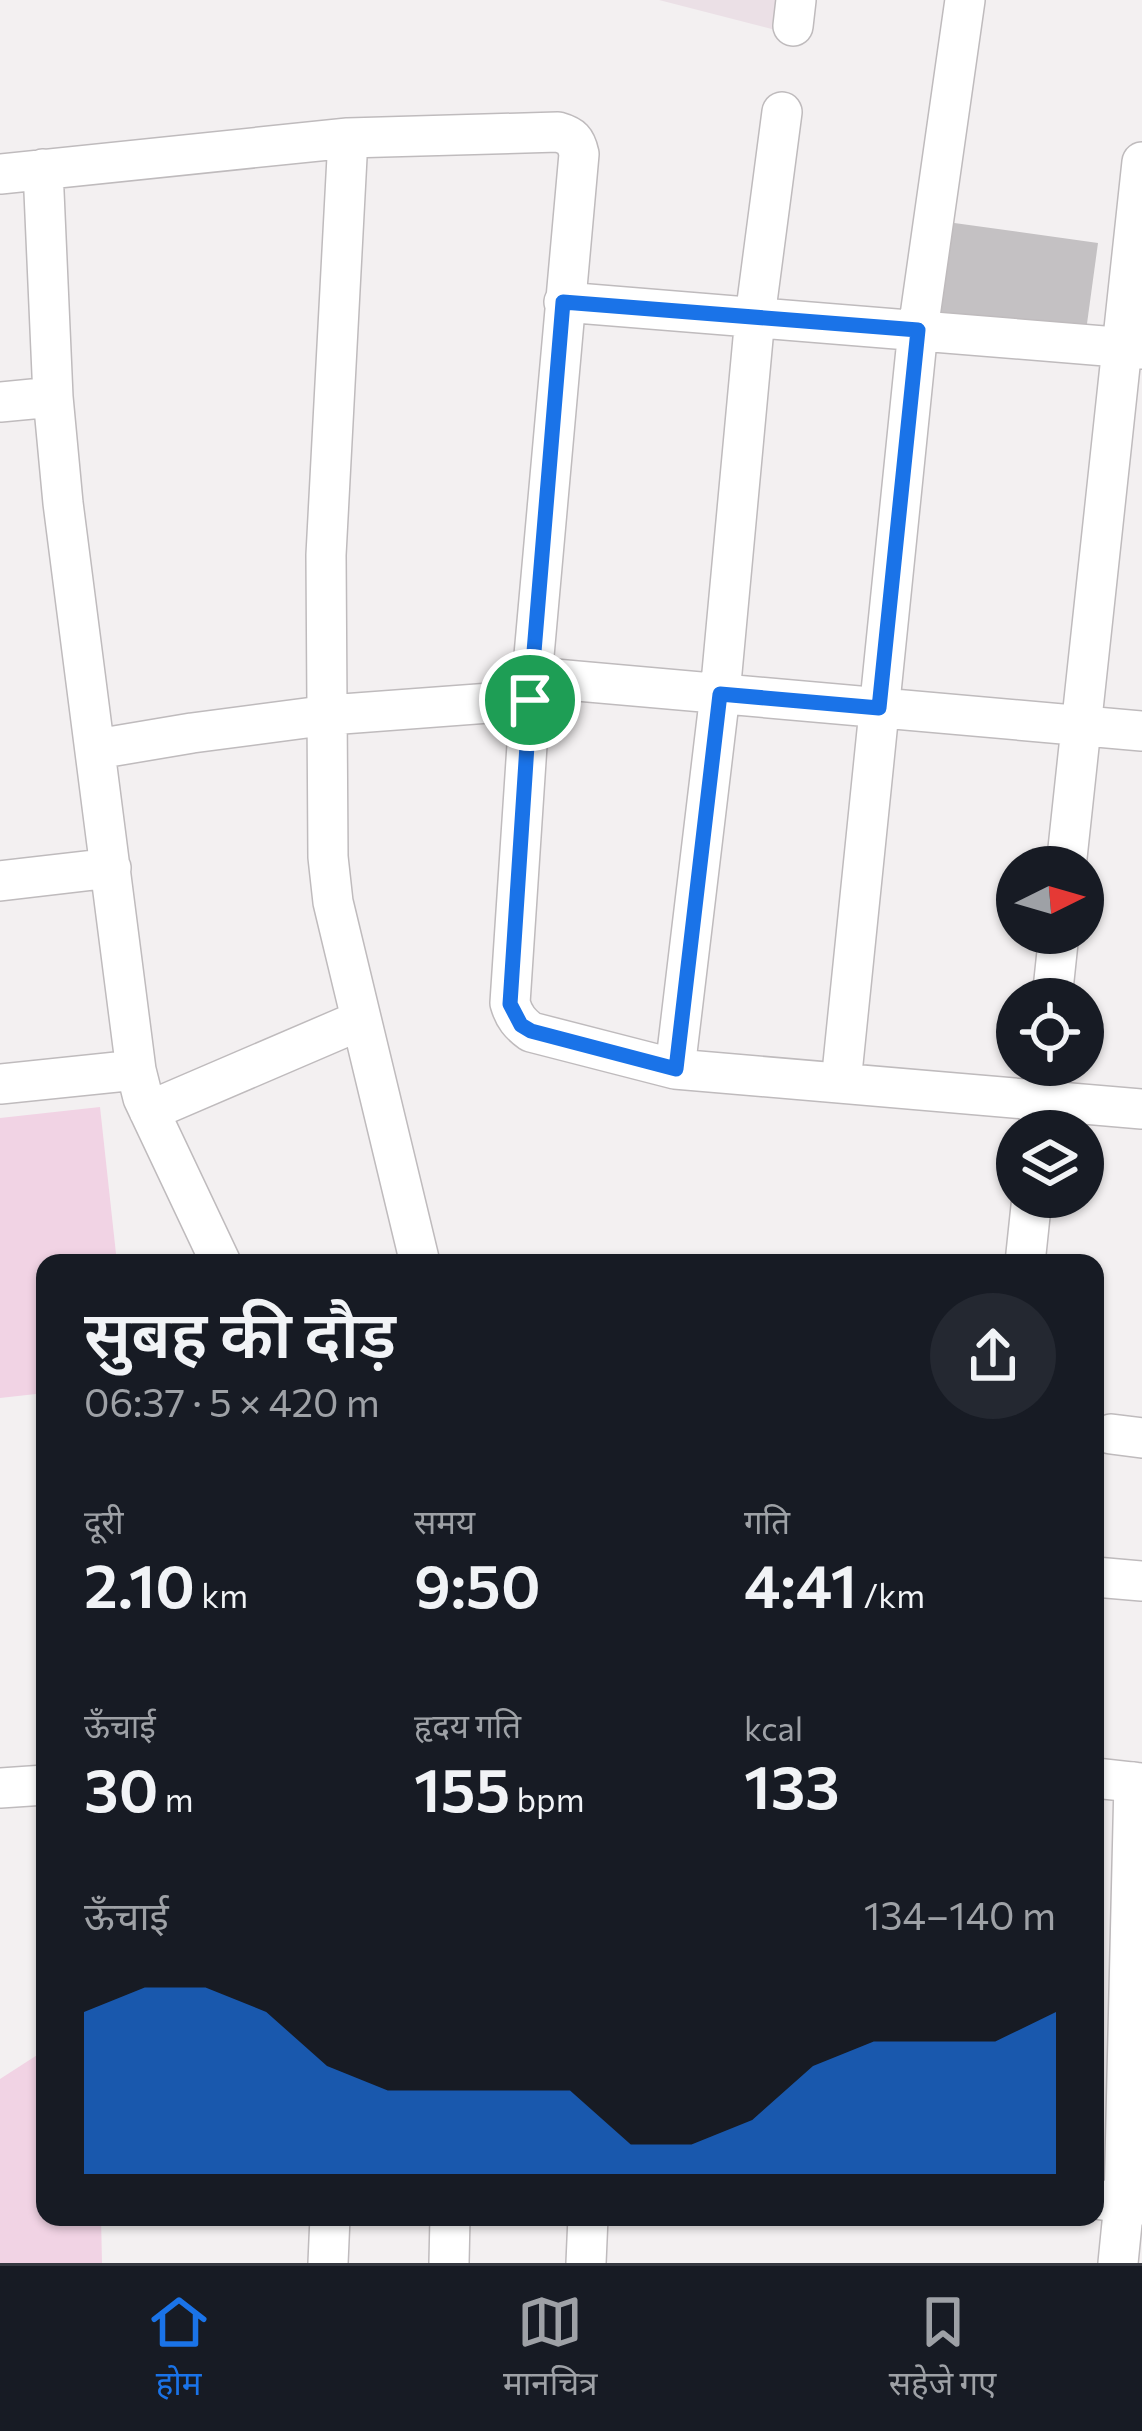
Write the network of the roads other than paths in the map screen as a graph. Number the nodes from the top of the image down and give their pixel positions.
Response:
1 (965, 0) edge
2 (782, 112) dead end
3 (348, 138) junction
4 (1142, 162) edge
5 (43, 169) junction
6 (0, 174) edge
7 (563, 302) junction
8 (755, 317) junction
9 (918, 330) junction
10 (1132, 347) edge
11 (53, 397) junction
12 (0, 402) edge
13 (531, 688) junction
14 (720, 694) junction
15 (879, 708) junction
16 (328, 716) junction
17 (1081, 726) junction
18 (1142, 731) edge
19 (97, 749) junction
20 (1068, 846) edge
21 (111, 868) junction
22 (0, 881) edge
23 (361, 1020) junction
24 (676, 1069) junction
25 (136, 1070) junction
26 (841, 1082) junction
27 (0, 1084) edge
28 (1042, 1099) edge
29 (1142, 1109) edge
30 (149, 1111) junction
31 (1030, 1218) edge
32 (217, 1254) edge
33 (418, 1254) edge
34 (1026, 1254) edge
35 (1104, 1578) edge
36 (1142, 1581) edge
37 (1124, 1781) edge
38 (36, 1786) edge
39 (0, 1788) edge
40 (1121, 2057) edge
41 (1120, 2202) edge
42 (330, 2226) edge
43 (450, 2226) edge
44 (588, 2226) edge
45 (328, 2263) edge
46 (449, 2263) edge
47 (586, 2263) edge
48 (1118, 2263) edge

1 - 9 street
2 - 8 street
3 - 5 street
3 - 7 street
3 - 16 street
4 - 10 street
5 - 6 street
5 - 11 street
7 - 8 street
7 - 13 street
8 - 9 street
8 - 14 street
9 - 10 street
9 - 15 street
10 - 17 street
11 - 12 street
11 - 19 street
13 - 14 street
13 - 16 street
13 - 24 street
14 - 15 street
14 - 24 street
15 - 17 street
15 - 26 street
16 - 19 street
16 - 23 street
17 - 18 street
17 - 20 street
19 - 21 street
21 - 22 street
21 - 25 street
23 - 30 street
23 - 33 street
24 - 26 street
25 - 27 street
25 - 30 street
26 - 28 street
28 - 29 street
30 - 32 street
31 - 34 street
35 - 36 street
37 - 40 street
38 - 39 street
40 - 41 street
41 - 48 street
42 - 45 street
43 - 46 street
44 - 47 street

